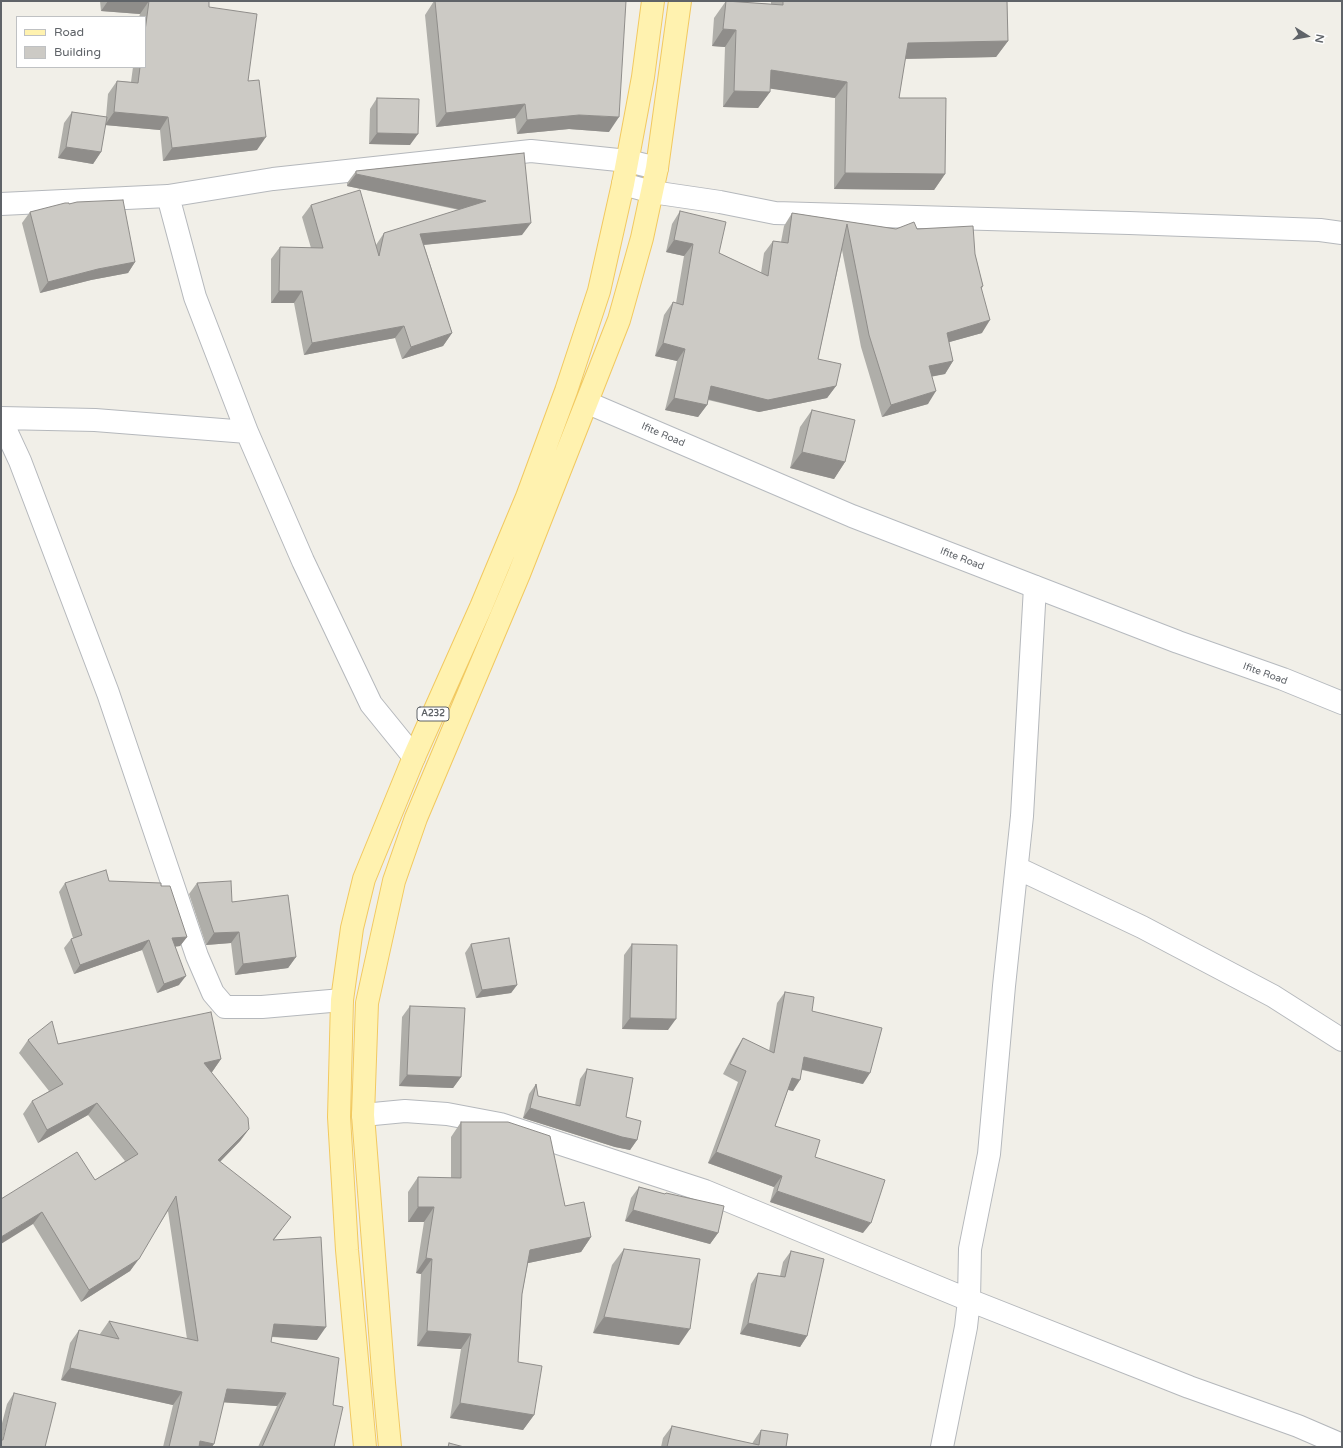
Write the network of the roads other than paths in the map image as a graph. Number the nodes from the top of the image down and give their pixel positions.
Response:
1 (653, 1) edge
2 (680, 1) edge
3 (628, 160) junction
4 (657, 168) junction
5 (623, 184) junction
6 (652, 192) junction
7 (168, 196) junction
8 (1, 204) edge
9 (1342, 232) edge
10 (588, 403) junction
11 (1, 419) edge
12 (247, 432) junction
13 (1035, 587) junction
14 (1342, 703) edge
15 (414, 757) junction
16 (1017, 868) junction
17 (342, 1000) junction
18 (1342, 1040) edge
19 (363, 1115) junction
20 (969, 1300) junction
21 (1342, 1445) edge
22 (365, 1447) edge
23 (390, 1447) edge
24 (942, 1447) edge

1 - 3 main road, A232
2 - 4 main road, A232
3 - 4 street
3 - 5 main road, A232
3 - 7 street
4 - 6 main road, A232
5 - 6 street
5 - 15 main road, A232
6 - 9 street
6 - 10 main road, A232
7 - 8 street
7 - 12 street
10 - 13 street, Ifite Road
10 - 19 main road, A232
11 - 12 street
11 - 17 street
12 - 15 street
13 - 14 street, Ifite Road
13 - 16 street
15 - 17 main road, A232
16 - 18 street
16 - 20 street
17 - 22 main road, A232
19 - 20 street
19 - 23 main road, A232
20 - 21 street
20 - 24 street

